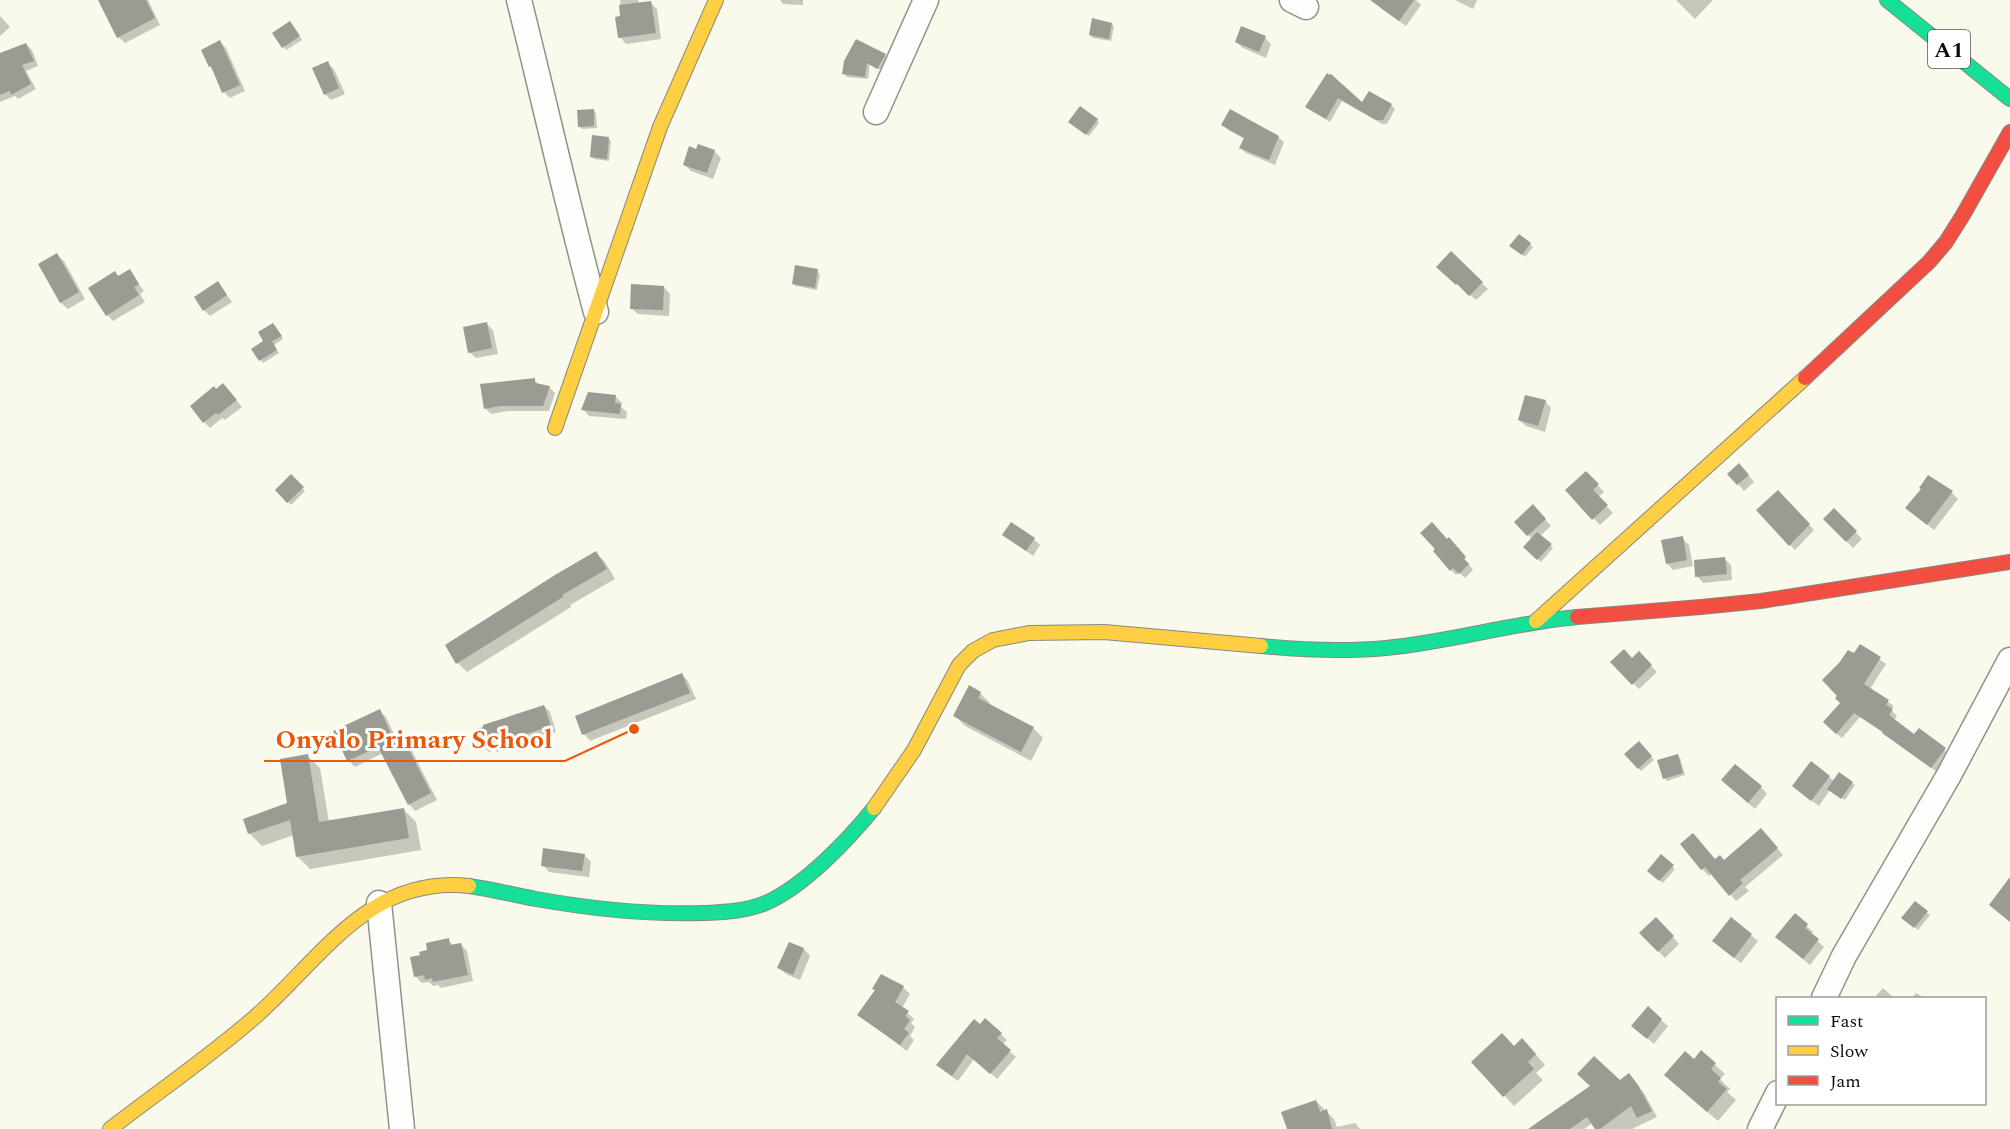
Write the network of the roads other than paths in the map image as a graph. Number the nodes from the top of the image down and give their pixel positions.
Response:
1 (519, 0) edge
2 (716, 0) edge
3 (927, 0) edge
4 (1887, 0) edge
5 (2010, 99) edge
6 (876, 112) dead end
7 (2010, 132) edge
8 (596, 312) junction
9 (555, 428) dead end
10 (2010, 562) edge
11 (1536, 621) junction
12 (2010, 660) edge
13 (379, 903) junction
14 (1825, 997) edge
15 (1776, 1098) edge
16 (110, 1129) edge
17 (402, 1129) edge
18 (1760, 1129) edge

1 - 8 street
2 - 8 main road
3 - 6 street
4 - 5 main road, A1
7 - 11 main road
8 - 9 main road
10 - 11 main road
11 - 13 main road
12 - 14 street
13 - 16 main road
13 - 17 street
15 - 18 street

